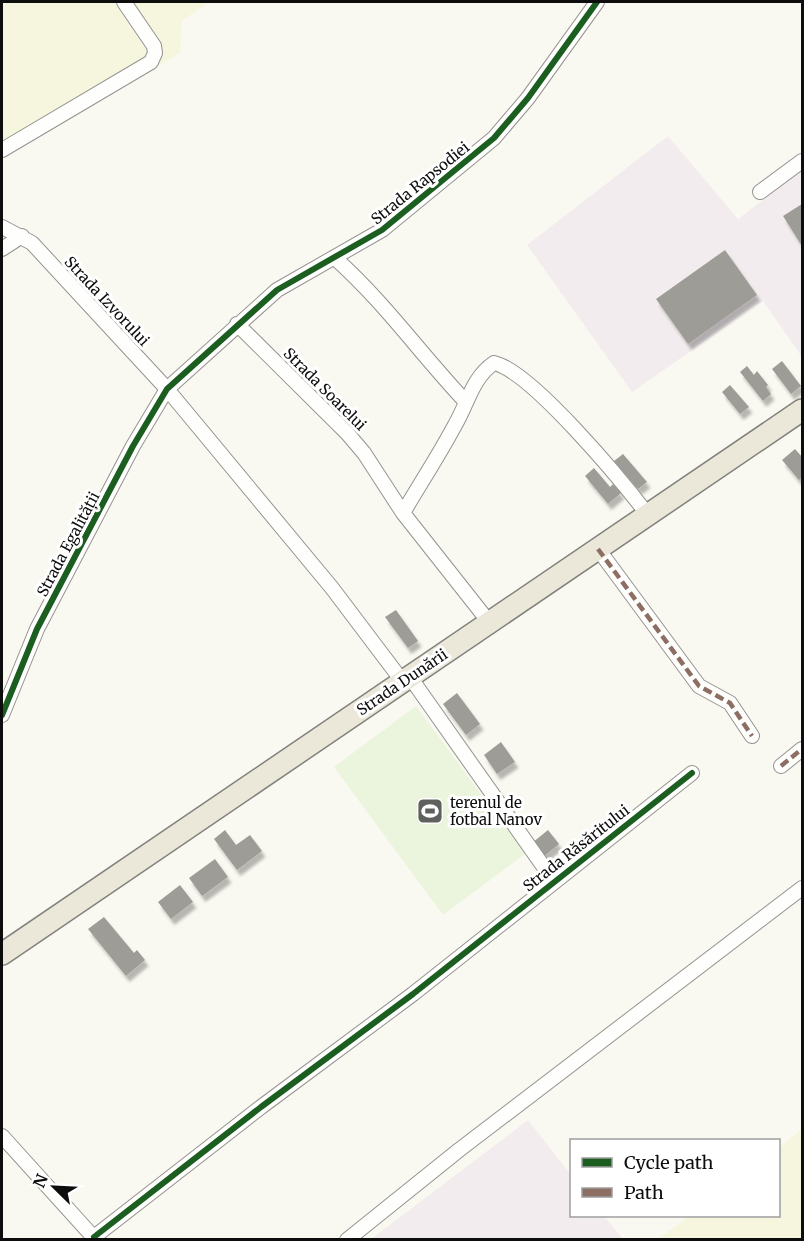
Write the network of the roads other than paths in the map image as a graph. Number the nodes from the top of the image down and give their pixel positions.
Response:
1 (124, 2) edge
2 (597, 2) edge
3 (2, 150) edge
4 (802, 161) edge
5 (760, 192) dead end
6 (2, 227) edge
7 (22, 236) junction
8 (2, 249) edge
9 (336, 258) junction
10 (237, 324) junction
11 (167, 389) junction
12 (465, 400) junction
13 (802, 410) edge
14 (403, 513) junction
15 (648, 515) junction
16 (598, 549) junction
17 (489, 622) junction
18 (407, 679) junction
19 (2, 715) edge
20 (752, 736) dead end
21 (802, 748) edge
22 (781, 766) dead end
23 (692, 773) dead end
24 (553, 880) junction
25 (802, 888) edge
26 (2, 954) edge
27 (2, 1136) edge
28 (95, 1238) edge
29 (347, 1239) edge

1 - 3 street
2 - 9 street, Strada Rapsodiei
4 - 5 street
6 - 7 street, Strada Izvorului
7 - 8 street
7 - 11 street, Strada Izvorului
9 - 10 street, Strada Rapsodiei
9 - 12 street
10 - 11 street, Strada Rapsodiei
10 - 14 street, Strada Soarelui
11 - 18 street
11 - 19 street, Strada Egalității
12 - 14 street
12 - 15 street
13 - 15 main road, Strada Dunării
14 - 17 street, Strada Soarelui
15 - 16 main road, Strada Dunării
16 - 17 main road, Strada Dunării
16 - 20 street
17 - 18 main road, Strada Dunării
18 - 24 street, Strada Răsăritului
18 - 26 main road, Strada Dunării
21 - 22 street
23 - 24 street, Strada Răsăritului
24 - 28 street, Strada Răsăritului
25 - 29 street
27 - 28 street

